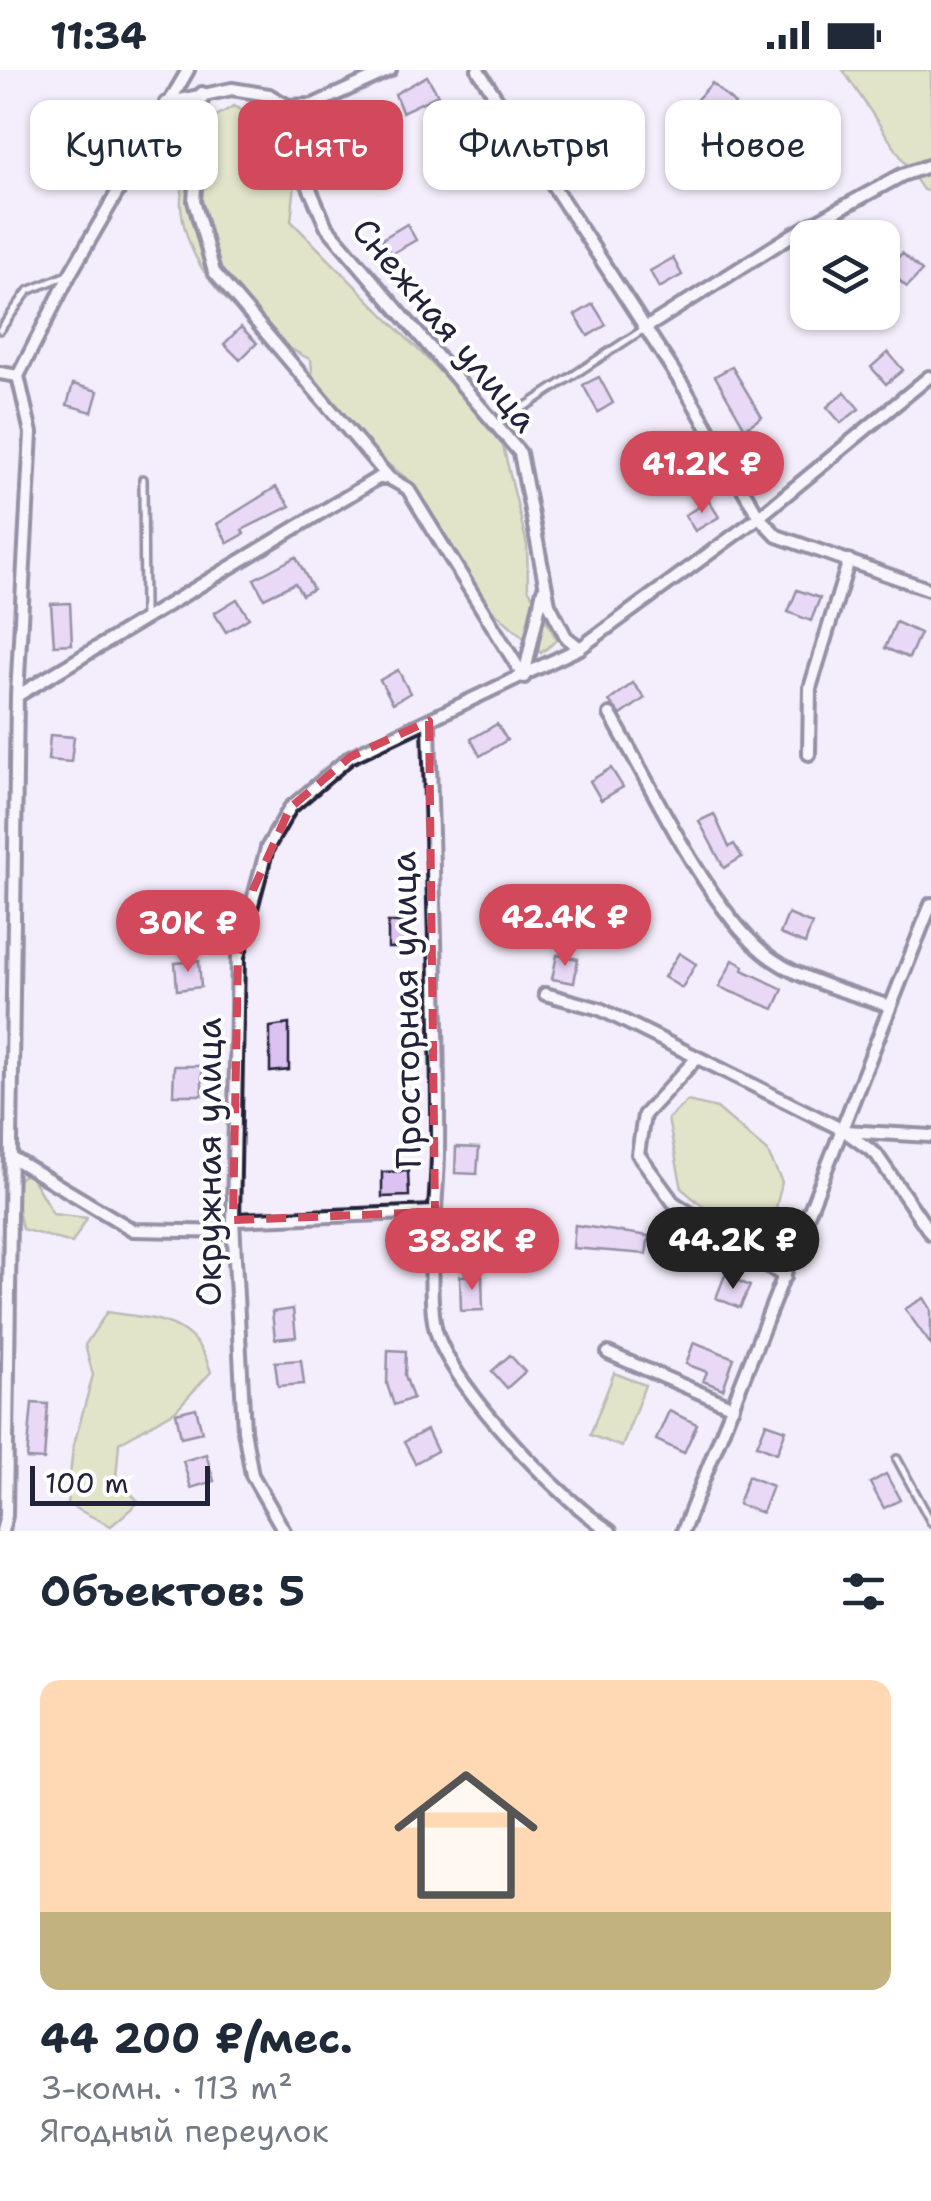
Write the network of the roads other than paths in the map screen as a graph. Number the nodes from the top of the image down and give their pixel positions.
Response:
1 (188, 70) edge
2 (390, 70) edge
3 (478, 70) edge
4 (202, 94) junction
5 (269, 95) junction
6 (168, 100) edge
7 (178, 100) edge
8 (931, 165) edge
9 (117, 190) edge
10 (70, 274) junction
11 (644, 329) junction
12 (0, 330) edge
13 (0, 373) edge
14 (18, 376) junction
15 (930, 377) edge
16 (497, 425) junction
17 (388, 478) junction
18 (143, 480) dead end
19 (758, 517) junction
20 (849, 560) junction
21 (544, 585) junction
22 (931, 590) edge
23 (144, 619) junction
24 (580, 648) junction
25 (524, 677) junction
26 (18, 696) junction
27 (610, 714) dead end
28 (429, 721) junction
29 (809, 754) dead end
30 (931, 904) edge
31 (545, 994) dead end
32 (890, 1006) junction
33 (696, 1059) junction
34 (843, 1130) junction
35 (931, 1136) edge
36 (11, 1157) junction
37 (435, 1212) junction
38 (233, 1226) junction
39 (931, 1234) edge
40 (784, 1277) junction
41 (608, 1353) dead end
42 (733, 1407) junction
43 (897, 1458) dead end
44 (931, 1522) edge
45 (2, 1531) edge
46 (284, 1531) edge
47 (610, 1531) edge
48 (684, 1531) edge

1 - 6 street
2 - 5 street
3 - 11 street
4 - 5 street
4 - 7 street
4 - 17 street
5 - 16 street, Снежная улица
8 - 11 street
9 - 10 street
10 - 12 lane
10 - 14 street
11 - 16 lane
11 - 19 street
13 - 14 street
14 - 26 street
15 - 19 street, Окружная улица
16 - 21 street, Снежная улица
17 - 23 street
17 - 25 street
18 - 23 lane
19 - 20 street
19 - 24 street, Окружная улица
20 - 22 street
20 - 29 street
21 - 24 street, Снежная улица
21 - 25 street
23 - 26 street
24 - 25 street, Окружная улица
25 - 28 street, Окружная улица
26 - 36 street
27 - 32 street
28 - 37 street, Просторная улица
28 - 38 street, Окружная улица
30 - 32 street
31 - 33 street
32 - 34 street
33 - 34 street
33 - 40 street
34 - 35 street
34 - 39 street
34 - 40 street
36 - 38 street
36 - 45 street
37 - 38 street
37 - 47 street, Просторная улица
38 - 46 street, Окружная улица
40 - 42 street
41 - 42 street
42 - 48 street
43 - 44 lane

